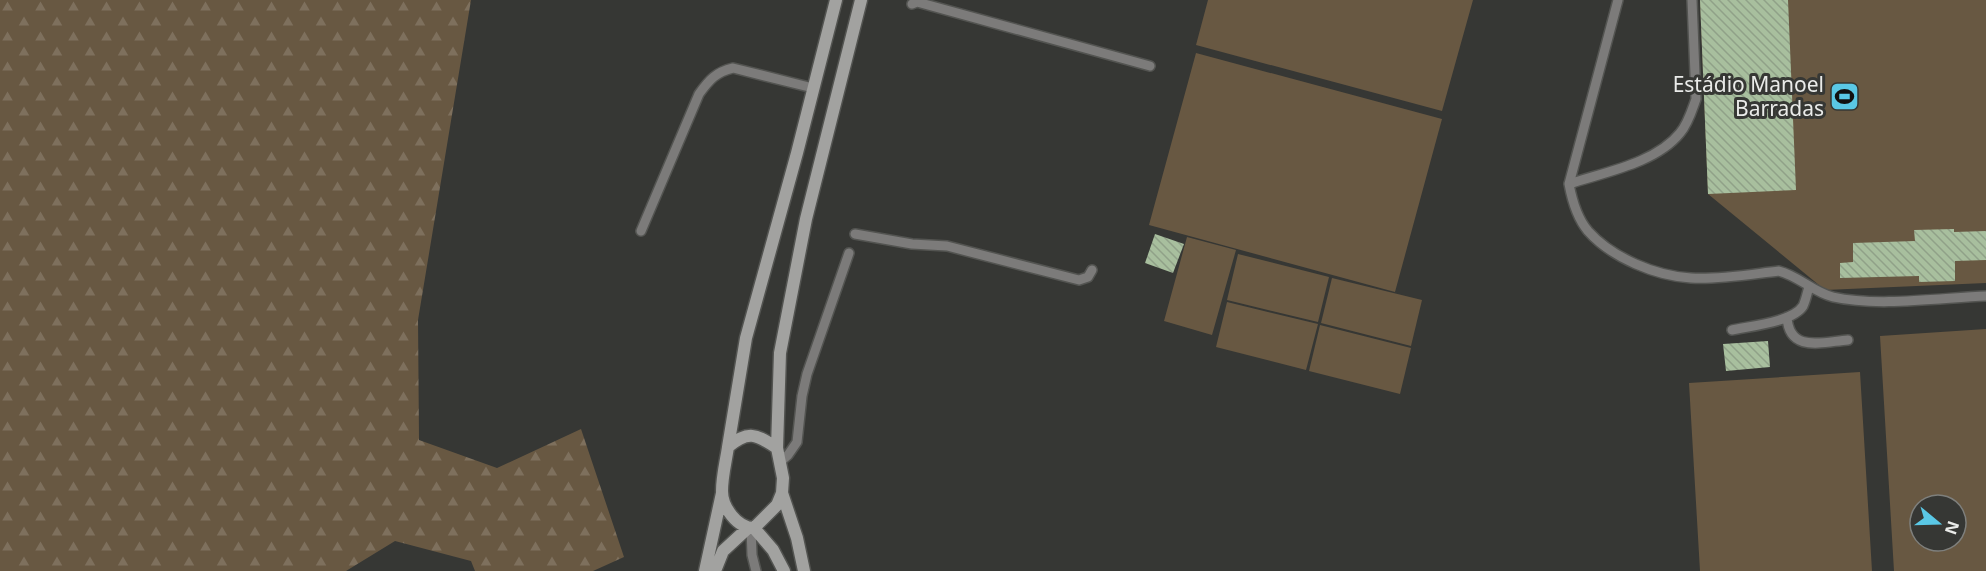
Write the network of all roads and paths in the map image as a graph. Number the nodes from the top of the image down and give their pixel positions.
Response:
1 (836, 0) edge
2 (861, 0) edge
3 (1618, 0) edge
4 (1692, 0) edge
5 (912, 4) dead end
6 (1150, 66) dead end
7 (813, 88) junction
8 (1569, 184) junction
9 (641, 231) dead end
10 (855, 234) dead end
11 (849, 253) dead end
12 (1092, 270) dead end
13 (1809, 287) junction
14 (1986, 296) edge
15 (1787, 317) junction
16 (1732, 330) dead end
17 (1848, 340) dead end
18 (728, 447) junction
19 (777, 448) junction
20 (780, 462) junction
21 (722, 493) junction
22 (782, 493) junction
23 (751, 528) junction
24 (705, 571) edge
25 (715, 571) edge
26 (756, 571) edge
27 (784, 571) edge
28 (804, 571) edge

1 - 7 main road
2 - 19 main road
3 - 8 lane
4 - 8 lane
5 - 6 lane
7 - 9 lane
7 - 18 main road
8 - 13 lane
10 - 12 lane
11 - 20 lane
13 - 14 lane
13 - 15 lane
15 - 16 lane
15 - 17 lane
18 - 19 main road
18 - 21 main road
19 - 20 main road
20 - 22 main road
21 - 23 main road
21 - 24 main road
22 - 23 main road
22 - 28 main road
23 - 25 main road
23 - 26 lane
23 - 27 main road

